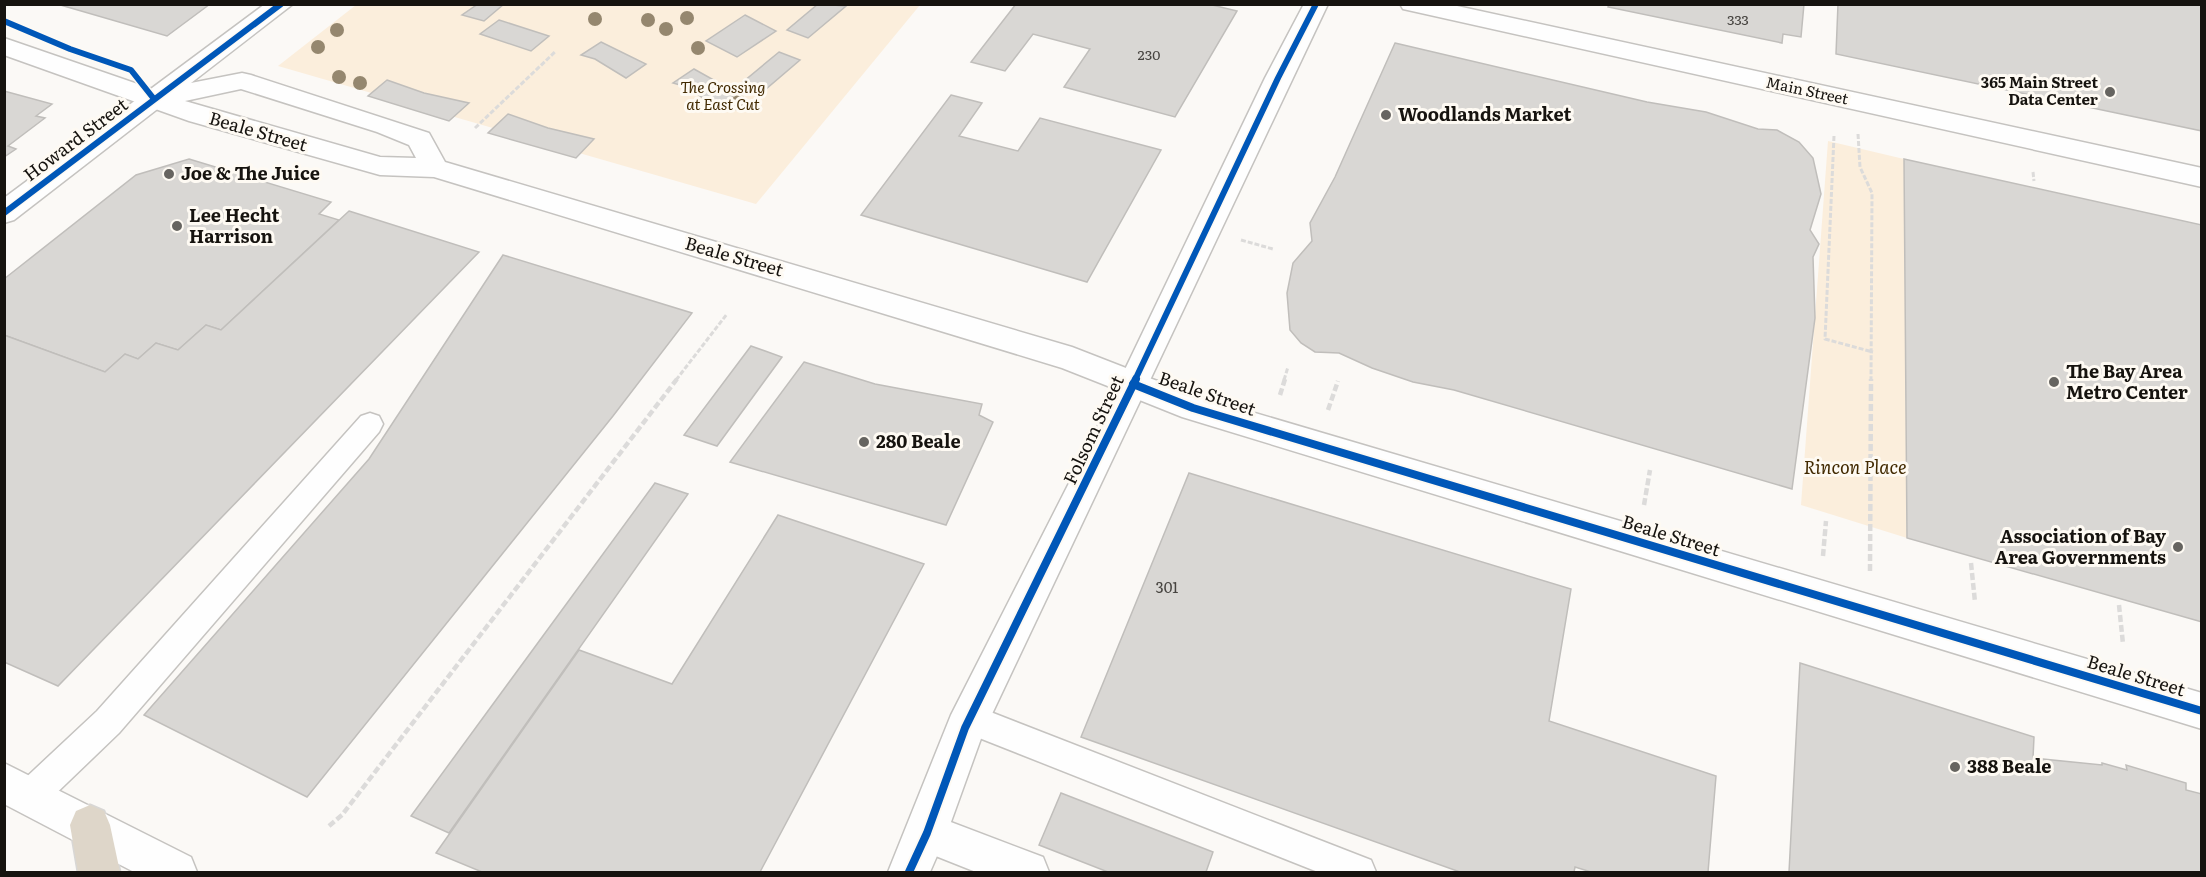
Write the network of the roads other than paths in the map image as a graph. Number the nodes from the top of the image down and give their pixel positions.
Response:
1 (281, 4) edge
2 (1317, 4) edge
3 (1412, 4) edge
4 (4, 46) edge
5 (154, 99) junction
6 (435, 168) junction
7 (2202, 178) edge
8 (4, 213) edge
9 (1133, 384) junction
10 (370, 424) dead end
11 (2202, 711) edge
12 (970, 719) junction
13 (18, 789) edge
14 (90, 825) junction
15 (927, 833) junction
16 (99, 873) edge
17 (177, 873) edge
18 (909, 873) edge
19 (1028, 873) edge
20 (1359, 873) edge

1 - 5 street, Howard Street
2 - 9 street, Folsom Street
3 - 7 street, Main Street
4 - 5 street, Beale Street
5 - 6 street, Beale Street
5 - 6 street, Beale Street
5 - 8 street, Howard Street
6 - 9 street, Beale Street
9 - 11 street, Beale Street
9 - 12 street, Folsom Street
10 - 13 lane
12 - 15 street, Folsom Street
12 - 20 lane
13 - 14 street
14 - 16 highway
14 - 17 street
15 - 18 street, Folsom Street
15 - 19 street

